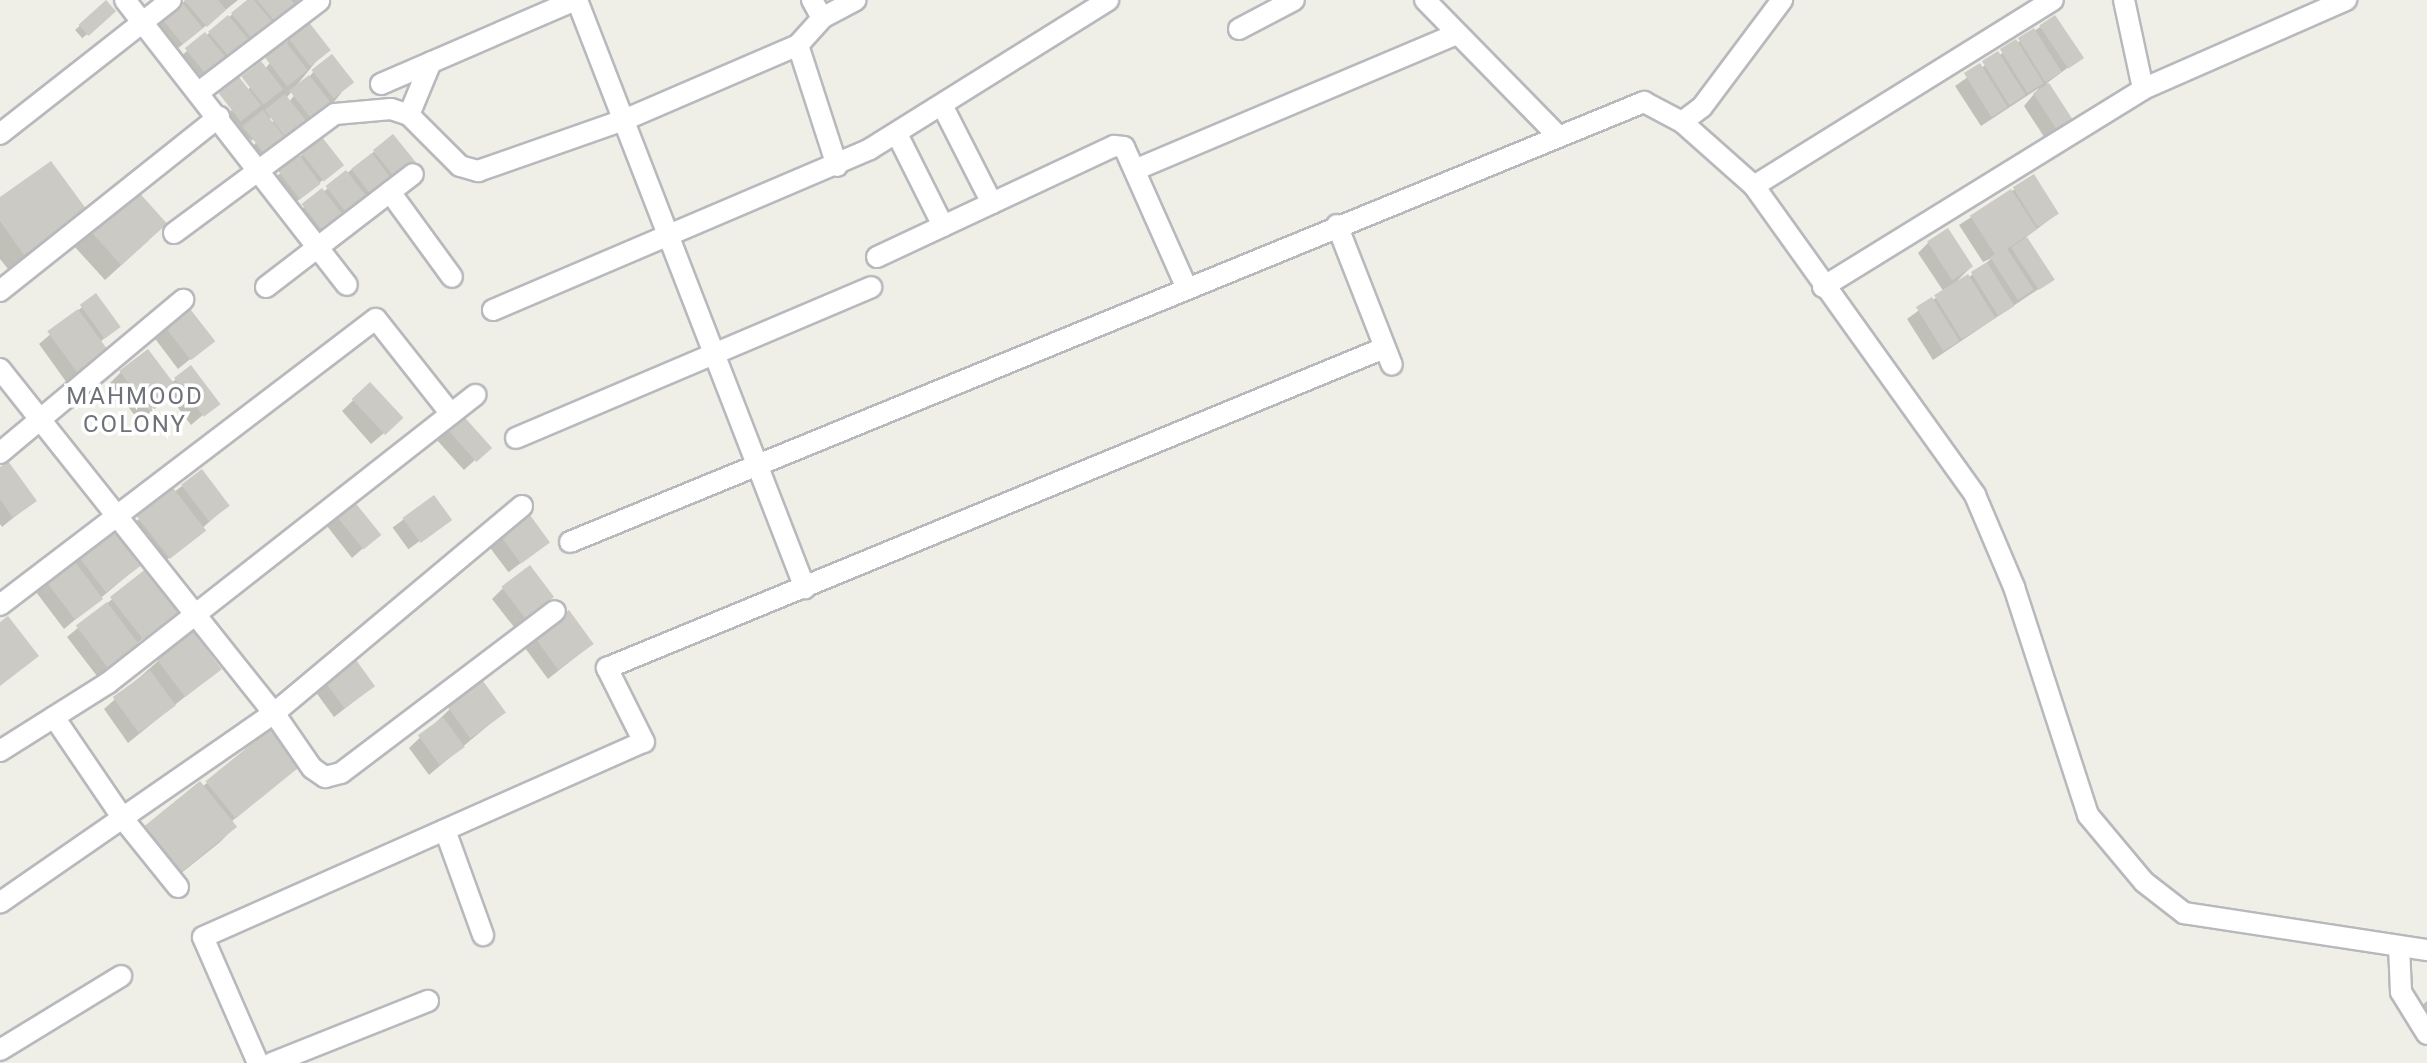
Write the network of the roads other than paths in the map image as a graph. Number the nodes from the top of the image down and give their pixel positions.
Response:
1 (125, 0) edge
2 (171, 0) edge
3 (576, 0) edge
4 (856, 0) edge
5 (1108, 0) edge
6 (1294, 0) edge
7 (1425, 0) edge
8 (1782, 0) edge
9 (2053, 0) edge
10 (2124, 0) edge
11 (319, 1) edge
12 (2338, 1) edge
13 (817, 9) edge
14 (143, 23) junction
15 (1239, 29) dead end
16 (1457, 34) junction
17 (798, 45) junction
18 (431, 62) junction
19 (381, 84) dead end
20 (2143, 89) junction
21 (199, 92) junction
22 (943, 107) junction
23 (409, 115) junction
24 (219, 117) junction
25 (624, 120) junction
26 (1682, 122) junction
27 (0, 134) edge
28 (897, 134) junction
29 (1556, 134) junction
30 (837, 166) junction
31 (257, 168) junction
32 (1137, 169) junction
33 (413, 174) dead end
34 (1754, 186) junction
35 (390, 192) junction
36 (992, 203) junction
37 (1337, 225) junction
38 (943, 226) junction
39 (174, 233) dead end
40 (668, 235) junction
41 (318, 248) junction
42 (877, 257) dead end
43 (452, 277) dead end
44 (347, 285) dead end
45 (1186, 286) junction
46 (266, 287) dead end
47 (871, 287) dead end
48 (1823, 287) junction
49 (0, 291) edge
50 (183, 300) dead end
51 (493, 310) dead end
52 (714, 352) junction
53 (0, 369) edge
54 (475, 395) dead end
55 (451, 414) junction
56 (41, 420) junction
57 (516, 438) dead end
58 (0, 453) edge
59 (759, 467) junction
60 (522, 506) dead end
61 (120, 514) junction
62 (570, 542) dead end
63 (805, 588) junction
64 (0, 605) edge
65 (555, 611) dead end
66 (198, 615) junction
67 (274, 713) junction
68 (54, 717) junction
69 (0, 751) edge
70 (124, 820) junction
71 (445, 830) junction
72 (178, 887) dead end
73 (0, 903) edge
74 (483, 935) dead end
75 (2399, 946) junction
76 (2427, 950) edge
77 (121, 976) dead end
78 (428, 1001) dead end
79 (2427, 1034) edge
80 (0, 1050) edge
81 (258, 1063) edge
82 (272, 1063) edge

1 - 14 street
2 - 14 street
3 - 18 street
3 - 25 street
4 - 13 street
5 - 22 street
6 - 15 street
7 - 16 street
8 - 26 street
9 - 34 street
10 - 20 street
11 - 21 street
12 - 20 street
13 - 17 street
14 - 21 street
14 - 27 street
16 - 29 street
16 - 32 street
17 - 25 street
17 - 30 street
18 - 19 street
18 - 23 street
20 - 48 street
21 - 24 street
22 - 28 street
22 - 36 street
23 - 25 street
23 - 31 street
24 - 31 street
24 - 49 street
25 - 40 street
26 - 29 street
26 - 34 street
28 - 30 street
28 - 38 street
29 - 37 street
30 - 40 street
31 - 39 street
31 - 41 street
32 - 36 street
32 - 45 street
33 - 35 street
34 - 48 street
35 - 41 street
35 - 43 street
36 - 38 street
37 - 45 street
37 - 63 street
38 - 42 street
40 - 51 street
40 - 52 street
41 - 44 street
41 - 46 street
45 - 59 street
47 - 52 street
48 - 75 street
50 - 56 street
52 - 57 street
52 - 59 street
53 - 56 street
54 - 55 street
55 - 61 street
55 - 66 street
56 - 58 street
56 - 61 street
59 - 62 street
59 - 63 street
60 - 67 street
61 - 64 street
61 - 66 street
63 - 71 street
65 - 67 street
66 - 67 street
66 - 68 street
67 - 70 street
68 - 69 street
68 - 70 street
70 - 72 street
70 - 73 street
71 - 74 street
71 - 81 street
75 - 76 street
75 - 79 street
77 - 80 street
78 - 82 street

